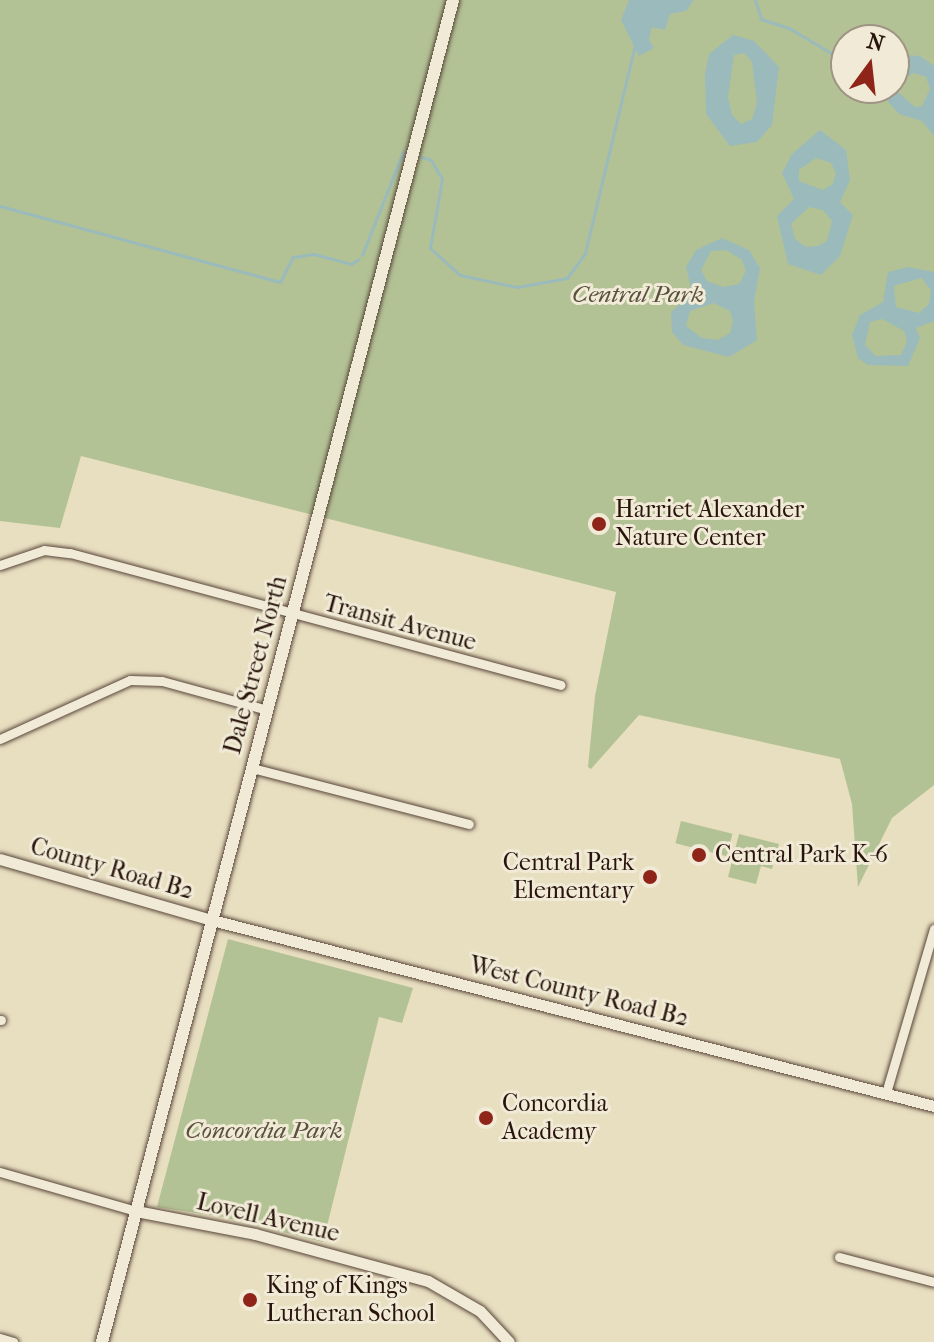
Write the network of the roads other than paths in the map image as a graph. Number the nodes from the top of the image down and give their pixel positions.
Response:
1 (453, 0) edge
2 (0, 565) edge
3 (292, 616) junction
4 (561, 685) dead end
5 (267, 710) junction
6 (0, 739) edge
7 (252, 768) junction
8 (469, 824) dead end
9 (0, 859) edge
10 (212, 920) junction
11 (934, 929) edge
12 (886, 1093) junction
13 (934, 1106) edge
14 (0, 1172) edge
15 (136, 1211) junction
16 (839, 1257) dead end
17 (934, 1282) edge
18 (0, 1338) edge
19 (13, 1342) edge
20 (102, 1342) edge
21 (509, 1342) edge

1 - 3 main road, Dale Street North
2 - 3 street, Transit Avenue
3 - 4 street, Transit Avenue
3 - 5 main road, Dale Street North
5 - 6 street
5 - 7 main road, Dale Street North
7 - 8 street
7 - 10 main road, Dale Street North
9 - 10 street, County Road B2
10 - 12 street, West County Road B2
10 - 15 main road, Dale Street North
11 - 12 street
12 - 13 street, West County Road B2
14 - 15 street, Lovell Avenue
15 - 20 main road, Dale Street North
15 - 21 street, Lovell Avenue
16 - 17 street
18 - 19 street

